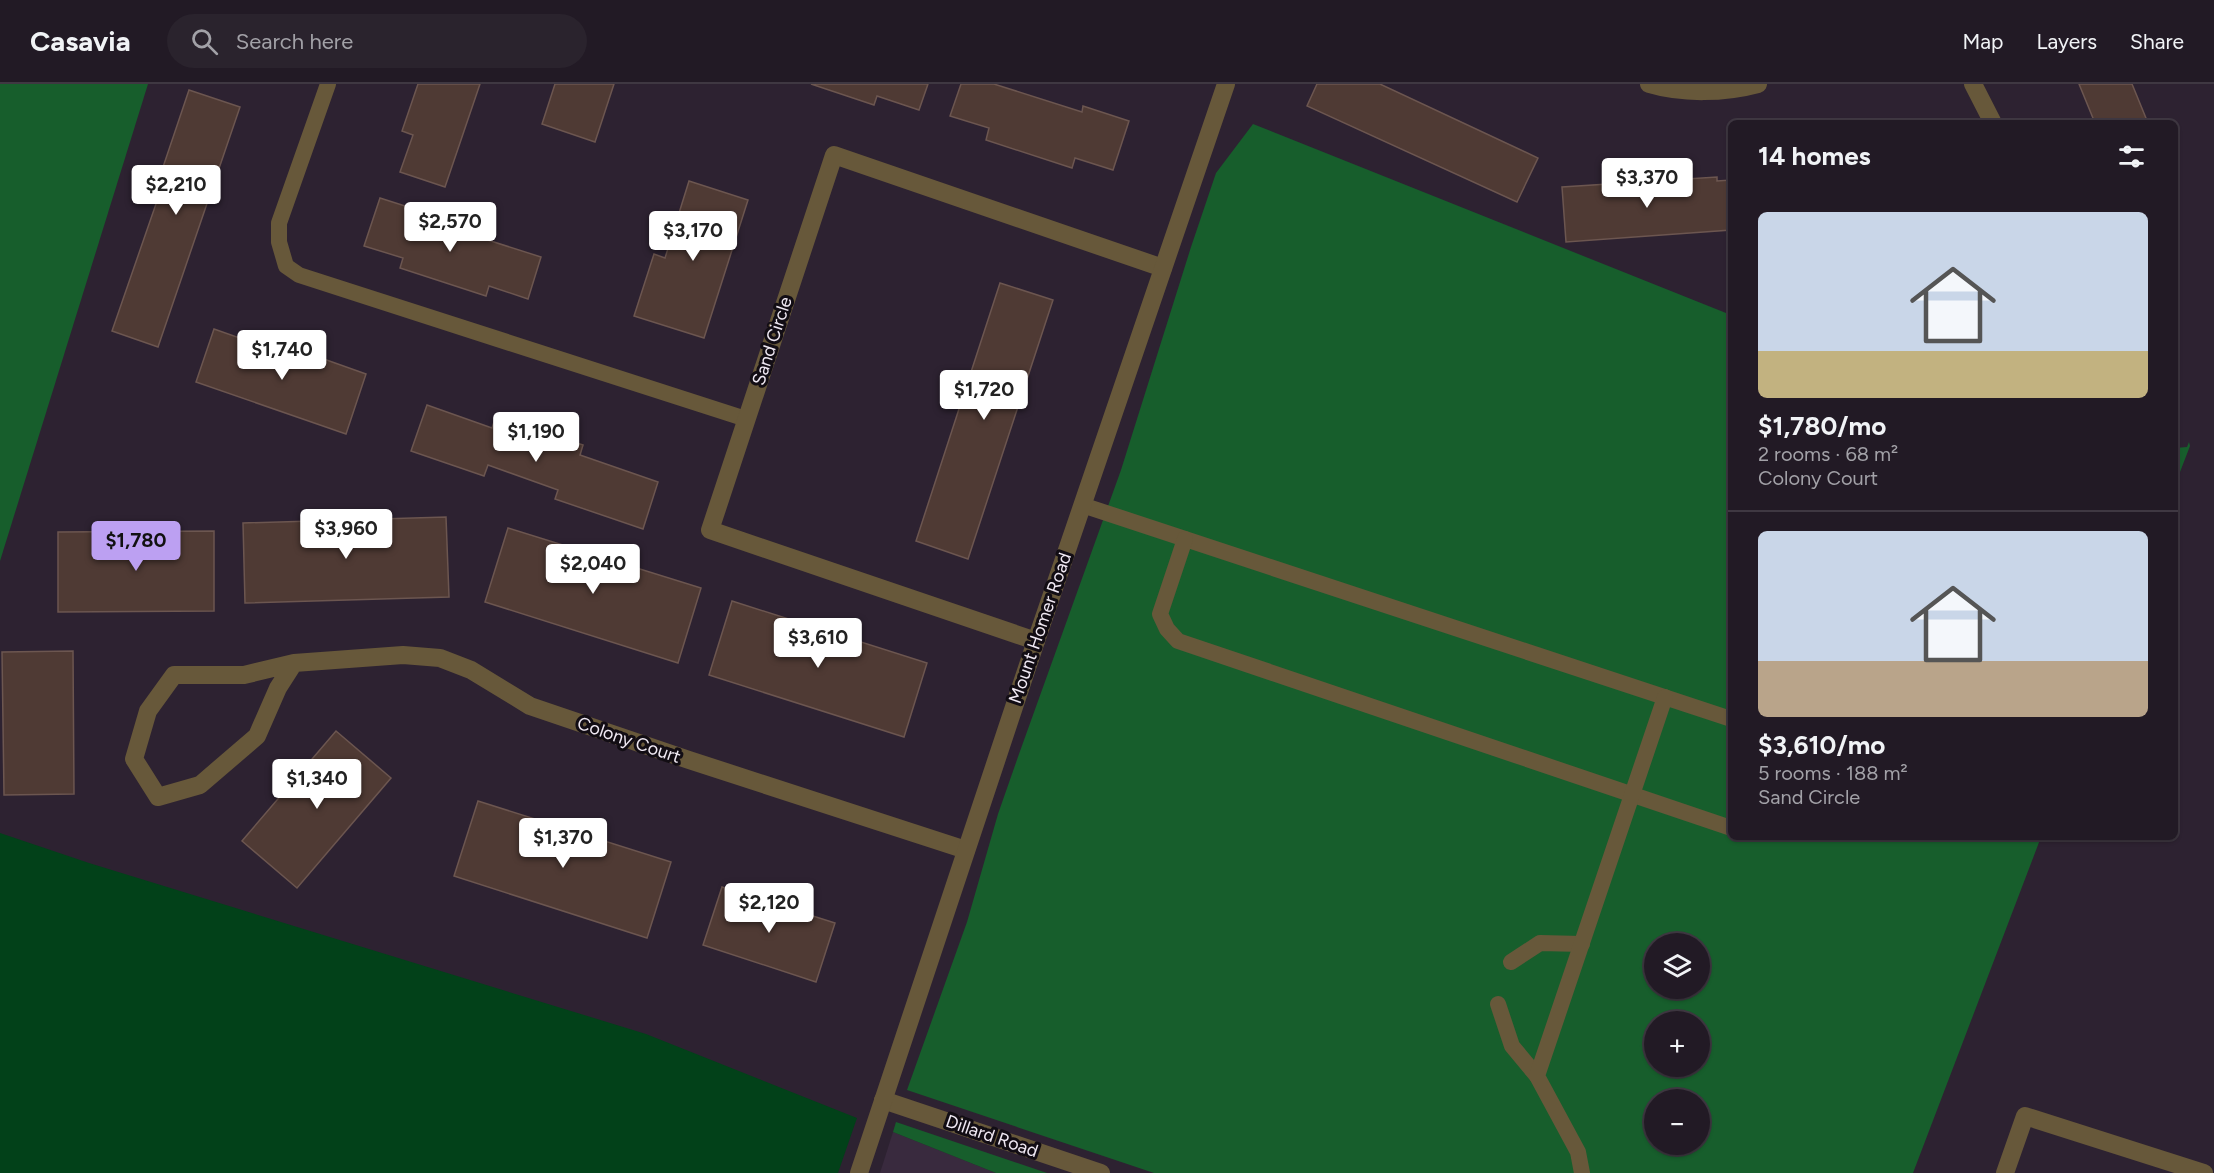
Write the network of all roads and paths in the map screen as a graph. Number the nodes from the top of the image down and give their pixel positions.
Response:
1 (328, 84) edge
2 (1226, 84) edge
3 (1649, 84) edge
4 (1758, 84) edge
5 (1973, 84) edge
6 (1991, 120) edge
7 (1163, 268) junction
8 (746, 419) junction
9 (1082, 505) junction
10 (1185, 539) junction
11 (1036, 641) junction
12 (294, 663) junction
13 (1665, 698) junction
14 (1728, 718) edge
15 (1633, 795) junction
16 (1728, 827) edge
17 (966, 850) junction
18 (1582, 944) junction
19 (1511, 962) dead end
20 (1498, 1004) dead end
21 (1537, 1076) junction
22 (883, 1100) junction
23 (859, 1173) edge
24 (1101, 1173) edge
25 (1582, 1173) edge
26 (2005, 1173) edge
27 (2204, 1173) edge

1 - 8 lane
2 - 7 street, Mount Homer Road
3 - 4 street
5 - 6 street
7 - 8 street, Sand Circle
7 - 9 street, Mount Homer Road
8 - 11 street, Sand Circle
9 - 10 lane
9 - 11 street, Mount Homer Road
10 - 13 lane
10 - 15 lane
11 - 17 street, Mount Homer Road
12 - 12 street, Colony Court
12 - 17 street, Colony Court
13 - 14 lane
13 - 15 lane
15 - 16 lane
15 - 18 lane
17 - 22 street, Mount Homer Road
18 - 19 lane
18 - 21 lane
20 - 21 lane
21 - 25 lane
22 - 23 street, Mount Homer Road
22 - 24 street, Dillard Road
26 - 27 street

